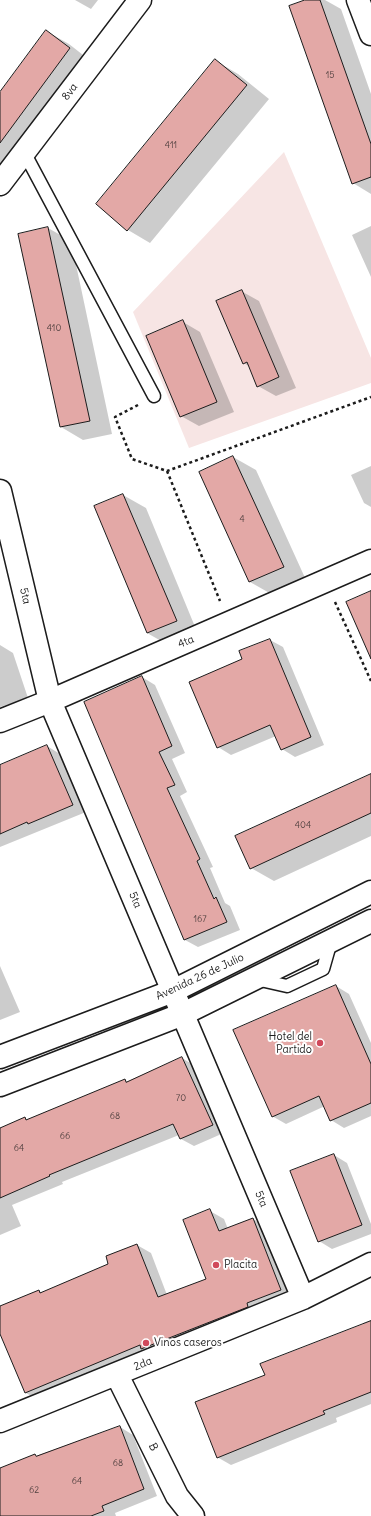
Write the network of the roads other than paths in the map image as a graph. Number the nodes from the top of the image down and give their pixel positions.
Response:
1 (140, 0) edge
2 (358, 0) edge
3 (371, 34) edge
4 (24, 152) junction
5 (0, 184) edge
6 (154, 396) road end
7 (0, 491) edge
8 (371, 562) edge
9 (50, 701) junction
10 (0, 721) edge
11 (371, 892) edge
12 (371, 921) edge
13 (173, 991) junction
14 (183, 1014) junction
15 (0, 1057) edge
16 (0, 1085) edge
17 (371, 1264) edge
18 (303, 1298) junction
19 (117, 1375) junction
20 (0, 1421) edge
21 (193, 1516) edge

1 - 4 street, 8va
2 - 3 street
4 - 5 street, 8va
4 - 6 lane
7 - 9 street, 5ta
8 - 9 street, 4ta
9 - 10 street, 4ta
9 - 13 street, 5ta
11 - 13 street, Avenida 26 de Julio
12 - 14 street
13 - 14 street, 5ta
13 - 15 street, Avenida 26 de Julio
14 - 16 street
14 - 18 street, 5ta
17 - 18 street, 2da
18 - 19 street, 2da
19 - 20 street, 2da
19 - 21 street, B

